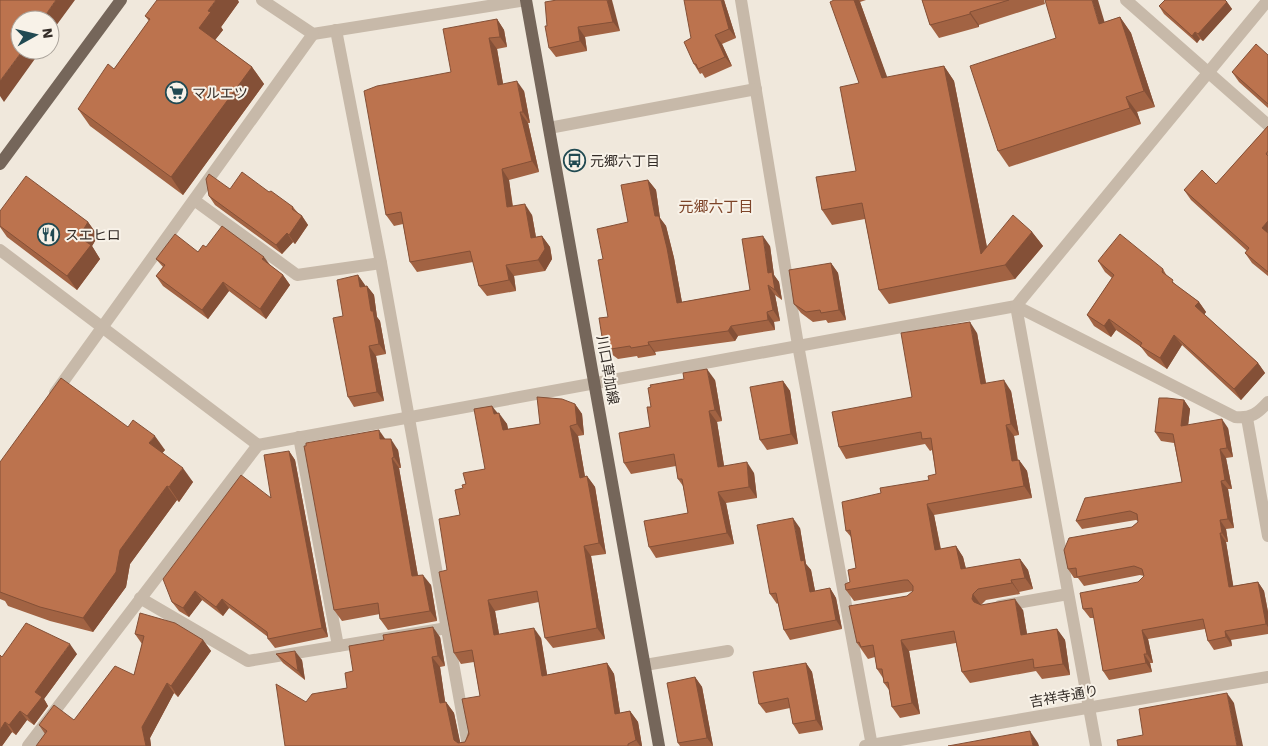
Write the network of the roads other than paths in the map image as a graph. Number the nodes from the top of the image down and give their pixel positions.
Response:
1 (121, 0) edge
2 (262, 0) edge
3 (526, 0) edge
4 (741, 0) edge
5 (1126, 0) edge
6 (1268, 0) edge
7 (336, 30) junction
8 (313, 34) junction
9 (1209, 73) junction
10 (756, 89) junction
11 (1268, 125) edge
12 (549, 128) junction
13 (0, 164) edge
14 (194, 200) junction
15 (0, 250) edge
16 (381, 263) junction
17 (1016, 306) junction
18 (104, 326) junction
19 (798, 345) junction
20 (594, 382) junction
21 (1268, 402) edge
22 (46, 405) edge
23 (408, 416) junction
24 (1247, 418) junction
25 (299, 436) junction
26 (258, 445) junction
27 (1268, 536) edge
28 (1072, 595) junction
29 (140, 598) junction
30 (988, 608) edge
31 (447, 628) junction
32 (338, 646) junction
33 (728, 651) dead end
34 (645, 665) junction
35 (1268, 676) edge
36 (1089, 707) junction
37 (28, 746) edge
38 (468, 746) edge
39 (659, 746) edge
40 (869, 746) edge
41 (1096, 746) edge

1 - 13 main road
2 - 8 street
3 - 7 street
3 - 12 main road, 川口草加線
4 - 10 street
5 - 9 street
6 - 9 street
7 - 8 street
7 - 16 street
8 - 14 street
9 - 11 street
9 - 17 street
10 - 12 street
10 - 19 street
12 - 20 main road, 川口草加線
14 - 16 street
14 - 18 street
15 - 18 street
16 - 23 street
17 - 19 street
17 - 24 street
17 - 28 street
18 - 22 street
18 - 26 street
19 - 20 street
19 - 40 street
20 - 23 street
20 - 34 main road, 川口草加線
21 - 24 street
23 - 25 street
23 - 31 street
24 - 27 street
25 - 26 street
25 - 32 street
26 - 29 street
28 - 30 street
28 - 36 street
29 - 32 street
29 - 37 street
31 - 32 street
31 - 38 street
33 - 34 street
34 - 39 main road, 川口草加線
35 - 36 street, 吉祥寺通り
36 - 40 street, 吉祥寺通り
36 - 41 street

